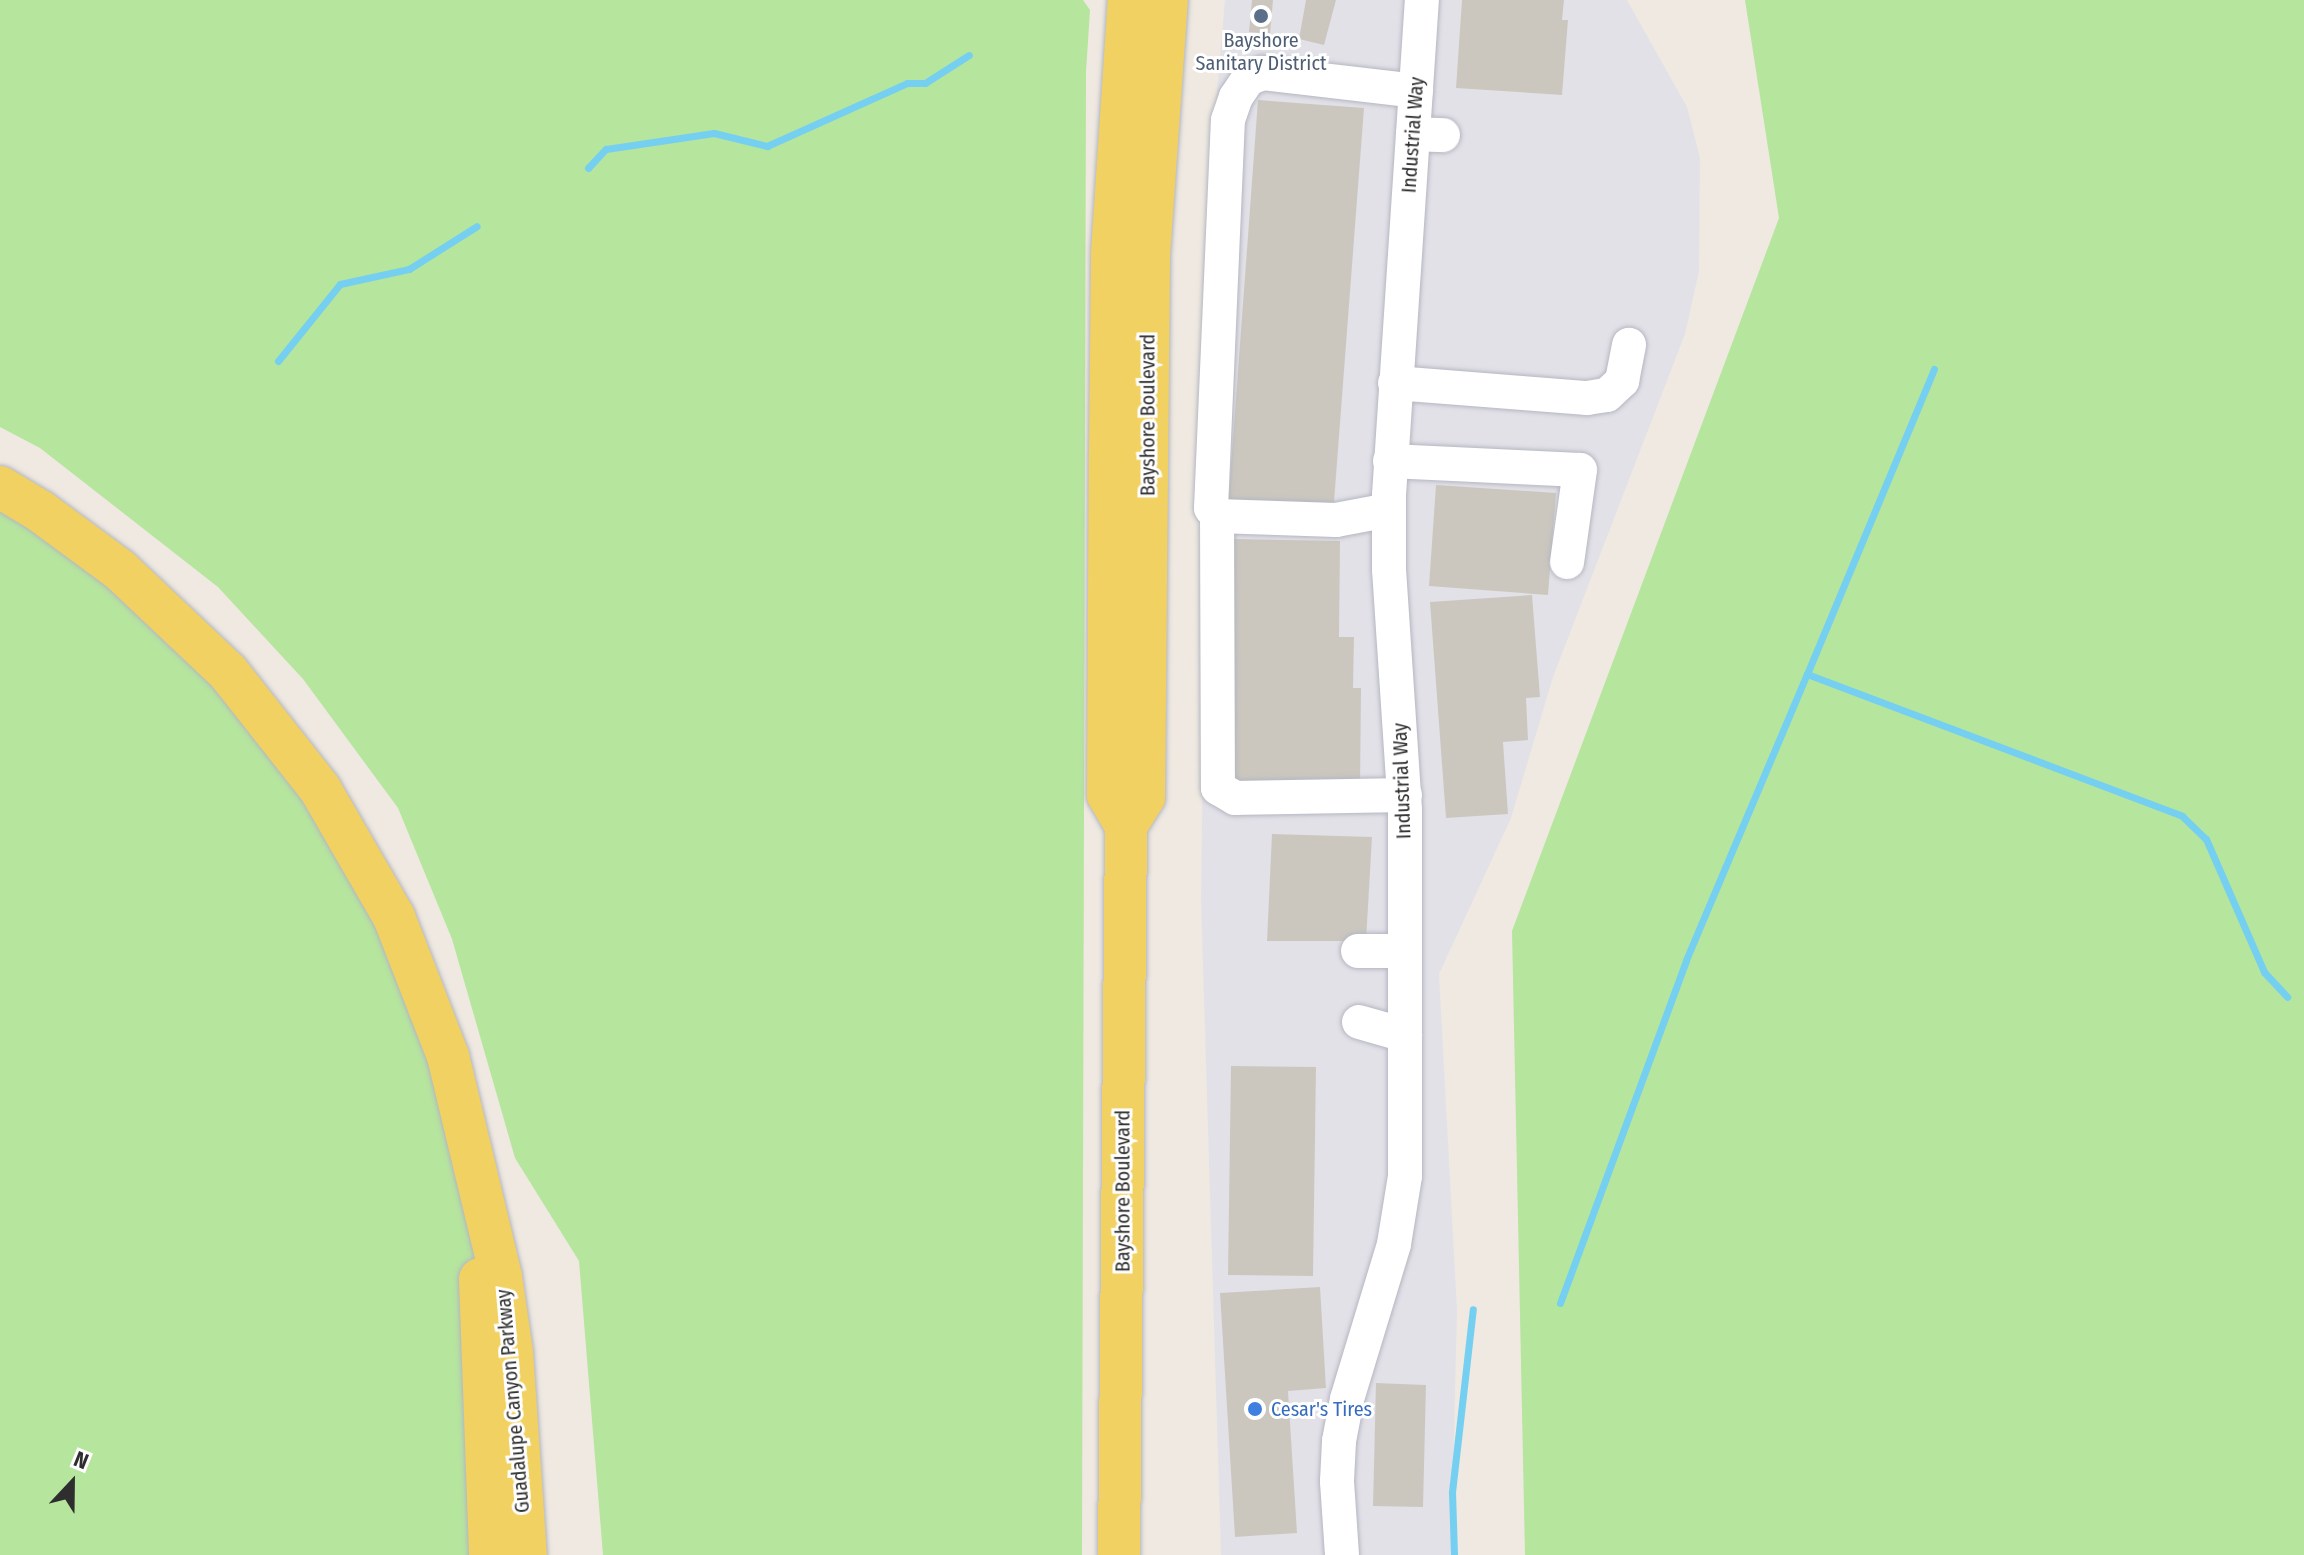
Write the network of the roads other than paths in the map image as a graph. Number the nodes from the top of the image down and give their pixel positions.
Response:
1 (1100, 0) edge
2 (1129, 0) edge
3 (1167, 0) edge
4 (1422, 0) edge
5 (1123, 73) junction
6 (1416, 91) junction
7 (1629, 345) dead end
8 (1395, 383) junction
9 (1390, 461) junction
10 (0, 487) edge
11 (1389, 510) junction
12 (1217, 516) junction
13 (1567, 562) dead end
14 (1405, 803) junction
15 (1368, 811) dead end
16 (1126, 826) junction
17 (1358, 951) dead end
18 (1405, 951) junction
19 (1359, 1022) dead end
20 (1405, 1035) junction
21 (481, 1202) junction
22 (490, 1555) edge
23 (526, 1555) edge
24 (1119, 1555) edge
25 (1342, 1555) edge

1 - 5 main road
2 - 5 main road, Bayshore Boulevard
3 - 16 main road, Bayshore Boulevard
4 - 6 street, Industrial Way
5 - 16 main road, Bayshore Boulevard
6 - 8 street, Industrial Way
6 - 12 street
7 - 8 street
8 - 9 street, Industrial Way
9 - 11 street, Industrial Way
9 - 13 street
10 - 21 main road, Guadalupe Canyon Parkway
11 - 12 street
11 - 14 street, Industrial Way
12 - 14 street
14 - 15 street
14 - 18 street, Industrial Way
16 - 24 main road, Bayshore Boulevard
17 - 18 street
18 - 20 street, Industrial Way
19 - 20 street
20 - 25 street, Industrial Way
21 - 22 main road, Guadalupe Canyon Parkway
21 - 23 main road, Guadalupe Canyon Parkway

